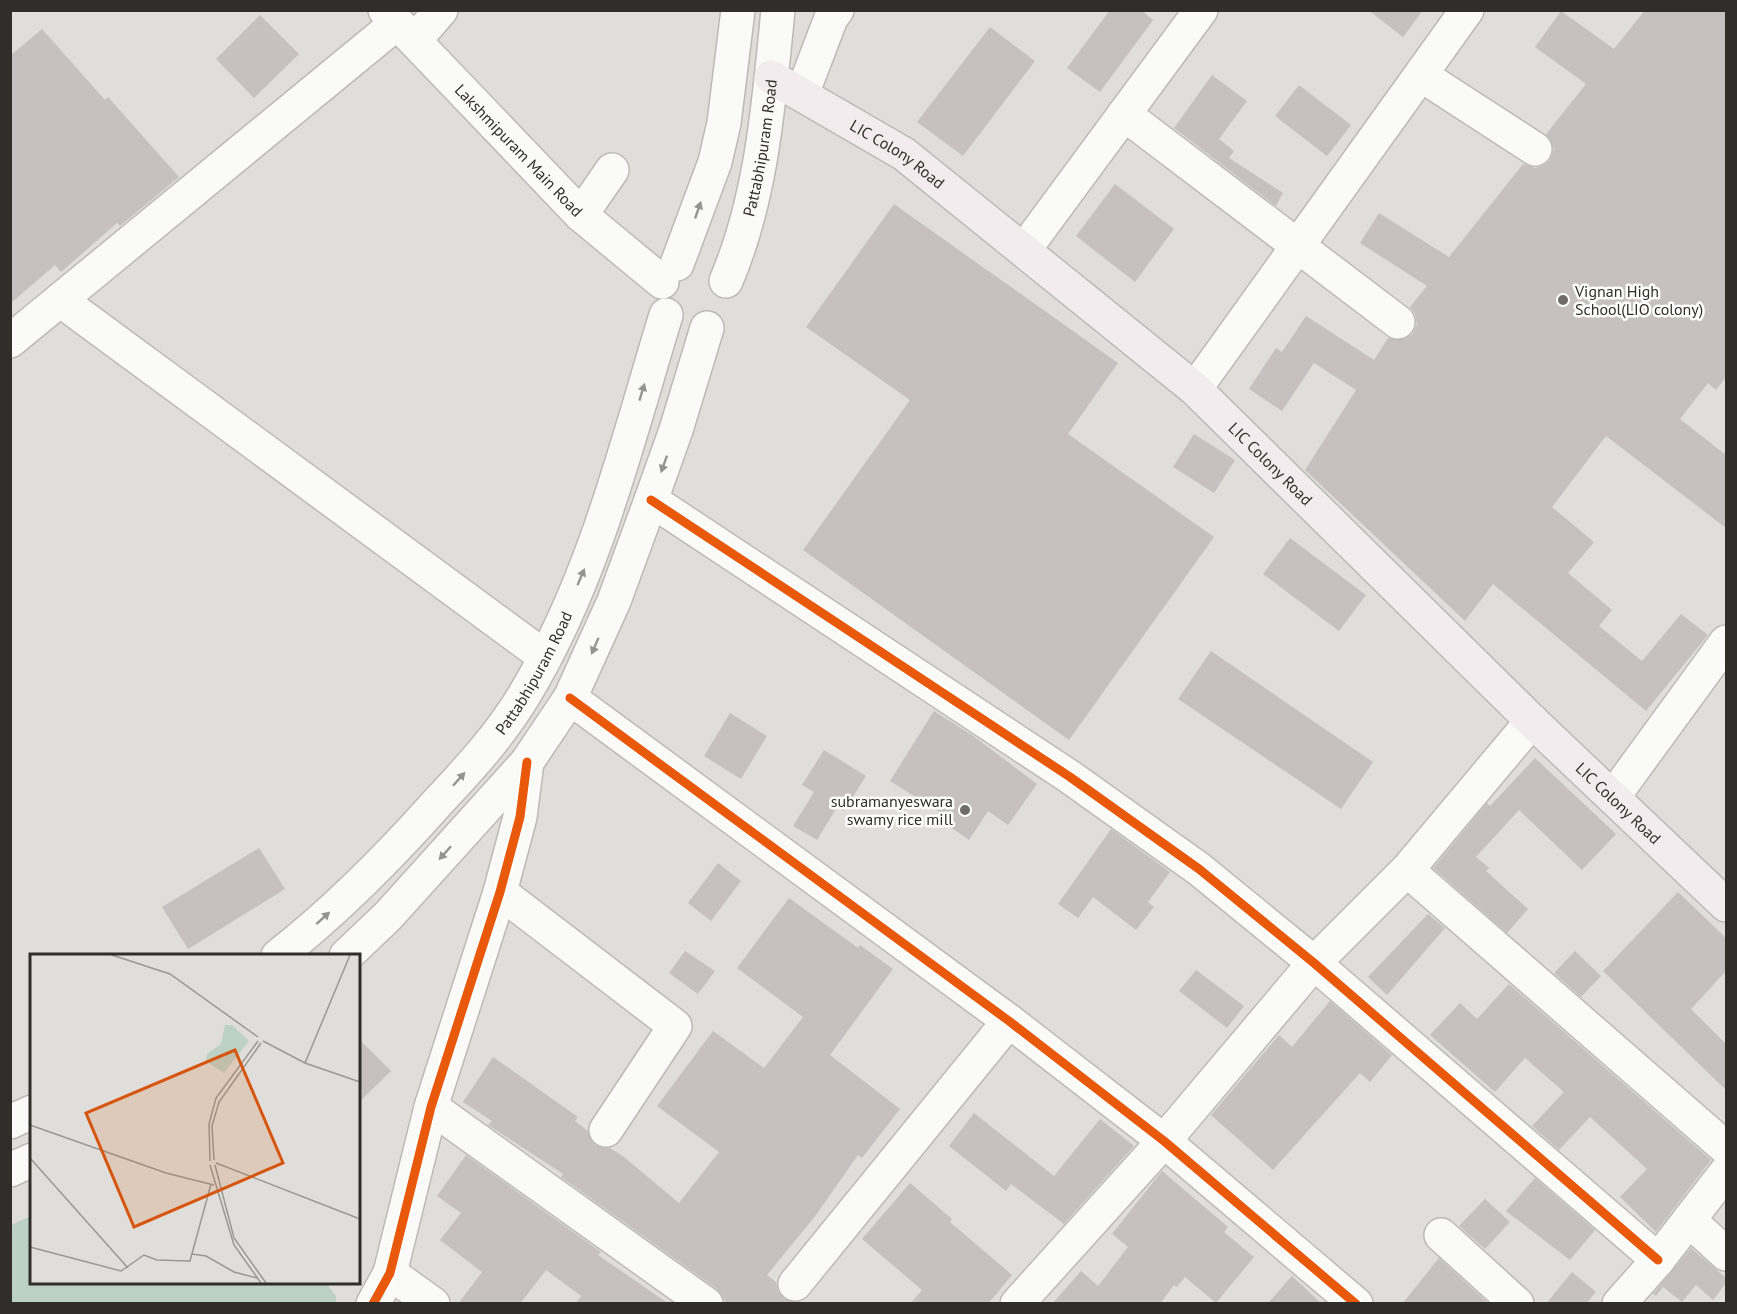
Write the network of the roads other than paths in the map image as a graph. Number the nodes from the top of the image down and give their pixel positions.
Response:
1 (441, 10) edge
2 (778, 10) edge
3 (837, 10) edge
4 (1201, 10) edge
5 (1467, 10) edge
6 (735, 12) edge
7 (399, 24) edge
8 (1421, 75) junction
9 (771, 77) junction
10 (802, 94) junction
11 (1124, 114) junction
12 (1534, 149) dead end
13 (612, 170) dead end
14 (581, 215) junction
15 (1297, 248) junction
16 (1024, 250) junction
17 (669, 273) junction
18 (726, 281) junction
19 (60, 300) junction
20 (666, 315) junction
21 (1398, 322) dead end
22 (707, 328) junction
23 (10, 341) edge
24 (1195, 389) junction
25 (651, 500) junction
26 (1726, 642) edge
27 (545, 657) junction
28 (570, 698) junction
29 (1532, 721) junction
30 (527, 762) junction
31 (1613, 797) junction
32 (1407, 870) junction
33 (500, 892) junction
34 (1726, 905) edge
35 (280, 954) edge
36 (348, 954) edge
37 (1314, 963) junction
38 (1009, 1021) junction
39 (431, 1107) junction
40 (30, 1113) edge
41 (10, 1122) edge
42 (606, 1130) dead end
43 (1164, 1141) junction
44 (1726, 1148) edge
45 (30, 1161) edge
46 (10, 1170) edge
47 (1726, 1172) edge
48 (1689, 1220) junction
49 (1441, 1235) dead end
50 (1726, 1254) edge
51 (1658, 1260) junction
52 (795, 1284) dead end
53 (375, 1288) edge
54 (1028, 1300) edge
55 (1628, 1300) edge
56 (433, 1304) edge
57 (706, 1304) edge
58 (1356, 1304) edge
59 (1517, 1304) edge

1 - 7 street
2 - 9 street, Pattabhipuram Road
3 - 10 street
4 - 11 street
5 - 8 street
17 -> 6 street
7 - 14 street, Lakshmipuram Main Road
7 - 19 street
8 - 12 street
8 - 15 street
9 - 10 main road, LIC Colony Road
9 - 18 street, Pattabhipuram Road
10 - 16 main road, LIC Colony Road
11 - 15 street
11 - 16 street
13 - 14 street
14 - 17 street, Lakshmipuram Main Road
15 - 21 street
15 - 24 street
16 - 24 main road, LIC Colony Road
17 - 18 street
17 - 20 street
18 - 22 street
19 - 23 street
19 - 27 street
20 - 22 street
27 -> 20 street, Pattabhipuram Road
22 -> 25 street
24 - 29 main road, LIC Colony Road
25 -> 28 street
25 - 37 street
26 - 31 street
35 -> 27 street, Pattabhipuram Road
28 - 30 street
28 - 38 street
29 - 31 main road, LIC Colony Road
29 - 32 street
30 - 33 street
30 -> 36 street
31 - 34 main road, LIC Colony Road
32 - 37 street
32 - 44 street
33 - 39 street
33 - 42 street
37 - 43 street
37 - 51 street
38 - 43 street
38 - 52 street
39 - 53 street
39 - 57 street
40 - 41 street
43 - 54 street
43 - 58 street
45 - 46 street
47 - 48 street
48 - 50 street
48 - 51 street
49 - 59 street
51 - 55 street
53 - 56 street

